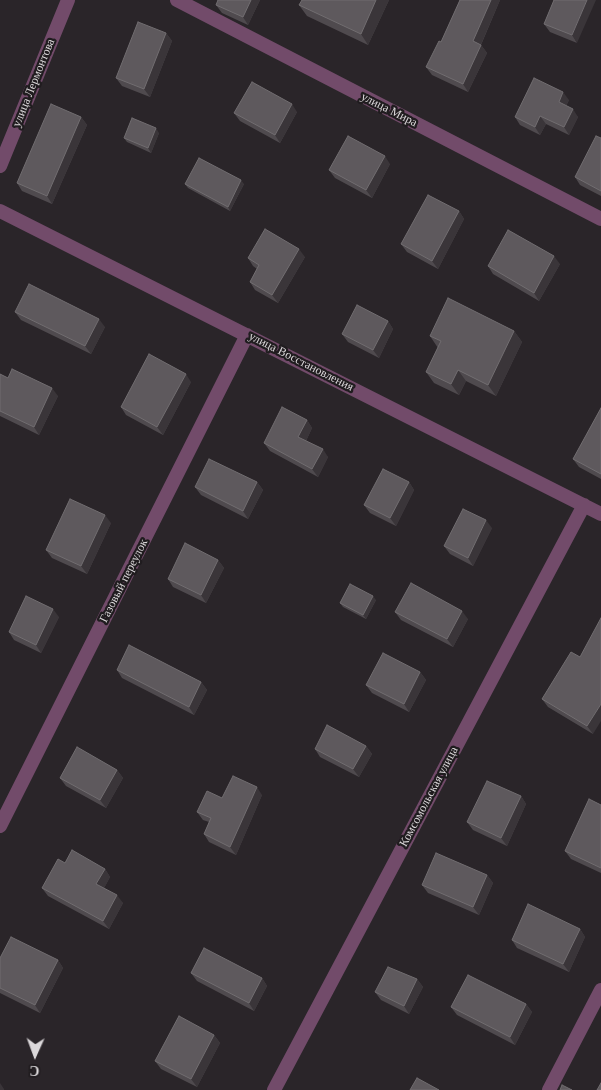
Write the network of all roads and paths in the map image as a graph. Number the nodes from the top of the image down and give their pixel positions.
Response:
1 (68, 0) edge
2 (177, 0) edge
3 (0, 166) edge
4 (0, 211) edge
5 (601, 220) edge
6 (247, 335) junction
7 (584, 505) junction
8 (601, 514) edge
9 (0, 826) edge
10 (601, 990) edge
11 (274, 1090) edge
12 (549, 1090) edge

1 - 3 street, улица Лермонтова
2 - 5 street, улица Мира
4 - 6 street, улица Восстановления
6 - 7 street, улица Восстановления
6 - 9 street, Газовый переулок
7 - 8 street, улица Восстановления
7 - 11 street, Комсомольская улица
10 - 12 street

